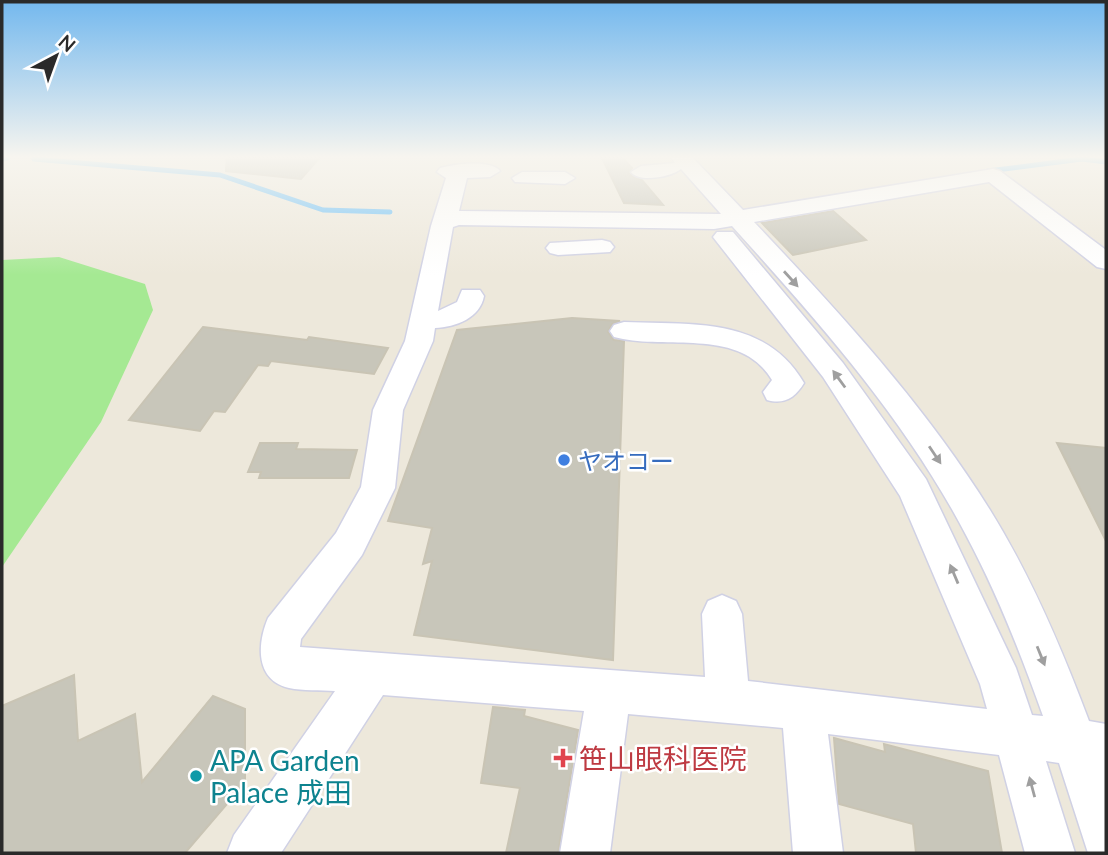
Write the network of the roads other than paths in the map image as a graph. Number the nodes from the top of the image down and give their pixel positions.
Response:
1 (449, 196) edge
2 (699, 196) edge
3 (843, 196) edge
4 (871, 196) edge
5 (1020, 196) edge
6 (847, 200) junction
7 (446, 221) junction
8 (726, 221) junction
9 (592, 230) junction
10 (558, 248) dead end
11 (1106, 262) edge
12 (471, 296) dead end
13 (425, 320) junction
14 (624, 331) dead end
15 (782, 382) dead end
16 (722, 614) dead end
17 (372, 674) junction
18 (609, 692) junction
19 (728, 701) junction
20 (804, 712) junction
21 (1018, 733) junction
22 (1091, 743) edge
23 (1106, 837) edge
24 (252, 853) edge
25 (585, 853) edge
26 (818, 853) edge
27 (1050, 853) edge

1 - 7 street
2 - 8 street
3 - 6 street
4 - 6 street
5 - 11 street
6 - 8 street
7 - 9 street
7 - 13 street
8 - 9 street
21 -> 8 street
8 -> 22 street
9 - 10 street
12 - 13 street
13 - 17 street
14 - 15 street
16 - 19 street
17 - 18 street
17 - 24 street
18 - 19 street
18 - 25 street
19 - 20 street
20 - 21 street
20 - 26 street
21 - 22 street
27 -> 21 street
22 - 23 street

